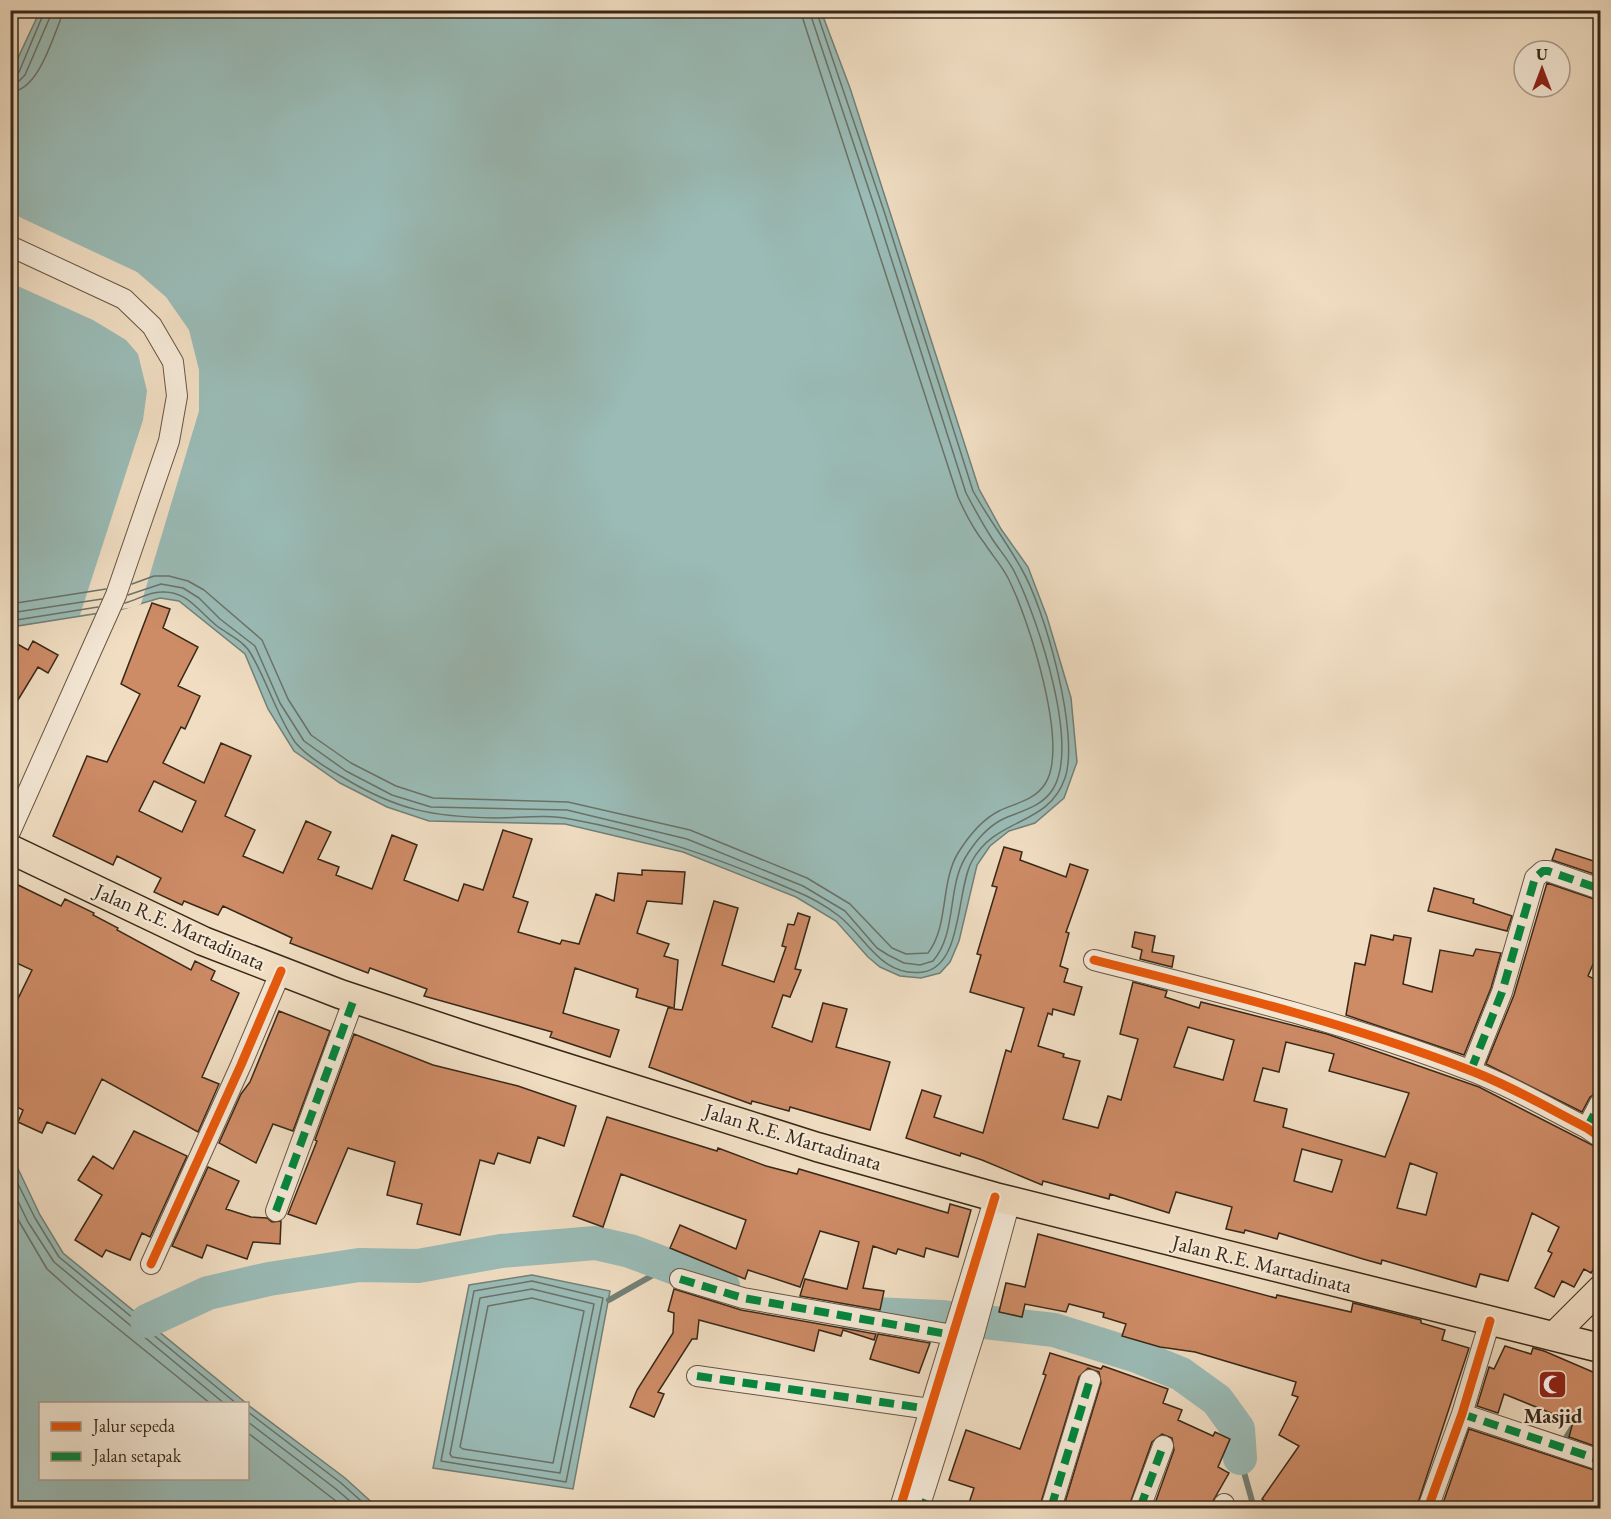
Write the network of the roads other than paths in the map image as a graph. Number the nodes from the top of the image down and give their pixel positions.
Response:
1 (10, 246) edge
2 (10, 832) edge
3 (10, 849) edge
4 (1600, 889) edge
5 (1094, 960) dead end
6 (281, 971) junction
7 (354, 999) junction
8 (1471, 1070) junction
9 (1600, 1103) edge
10 (1594, 1132) edge
11 (1003, 1199) junction
12 (276, 1210) dead end
13 (151, 1264) dead end
14 (680, 1279) dead end
15 (1600, 1289) edge
16 (1490, 1321) junction
17 (960, 1333) junction
18 (1553, 1336) junction
19 (1600, 1347) edge
20 (697, 1376) dead end
21 (1090, 1380) dead end
22 (930, 1410) junction
23 (1462, 1414) junction
24 (1163, 1446) dead end
25 (1600, 1460) edge
26 (925, 1507) edge
27 (900, 1509) edge
28 (1051, 1509) edge
29 (1140, 1509) edge
30 (1428, 1509) edge

1 - 2 street
3 - 6 highway, Jalan R.E. Martadinata
4 - 8 street
5 - 8 street
6 - 7 highway, Jalan R.E. Martadinata
6 - 13 street
7 - 11 highway, Jalan R.E. Martadinata
7 - 12 street
8 - 10 street
9 - 10 street
11 - 16 highway, Jalan R.E. Martadinata
11 - 17 street
14 - 17 street
15 - 18 main road
16 - 18 highway, Jalan R.E. Martadinata
16 - 23 street
17 - 22 street
17 - 26 street
18 - 19 highway, Jalan R.E. Martadinata
20 - 22 street
21 - 28 street
22 - 27 street
23 - 25 street
23 - 30 street
24 - 29 street

